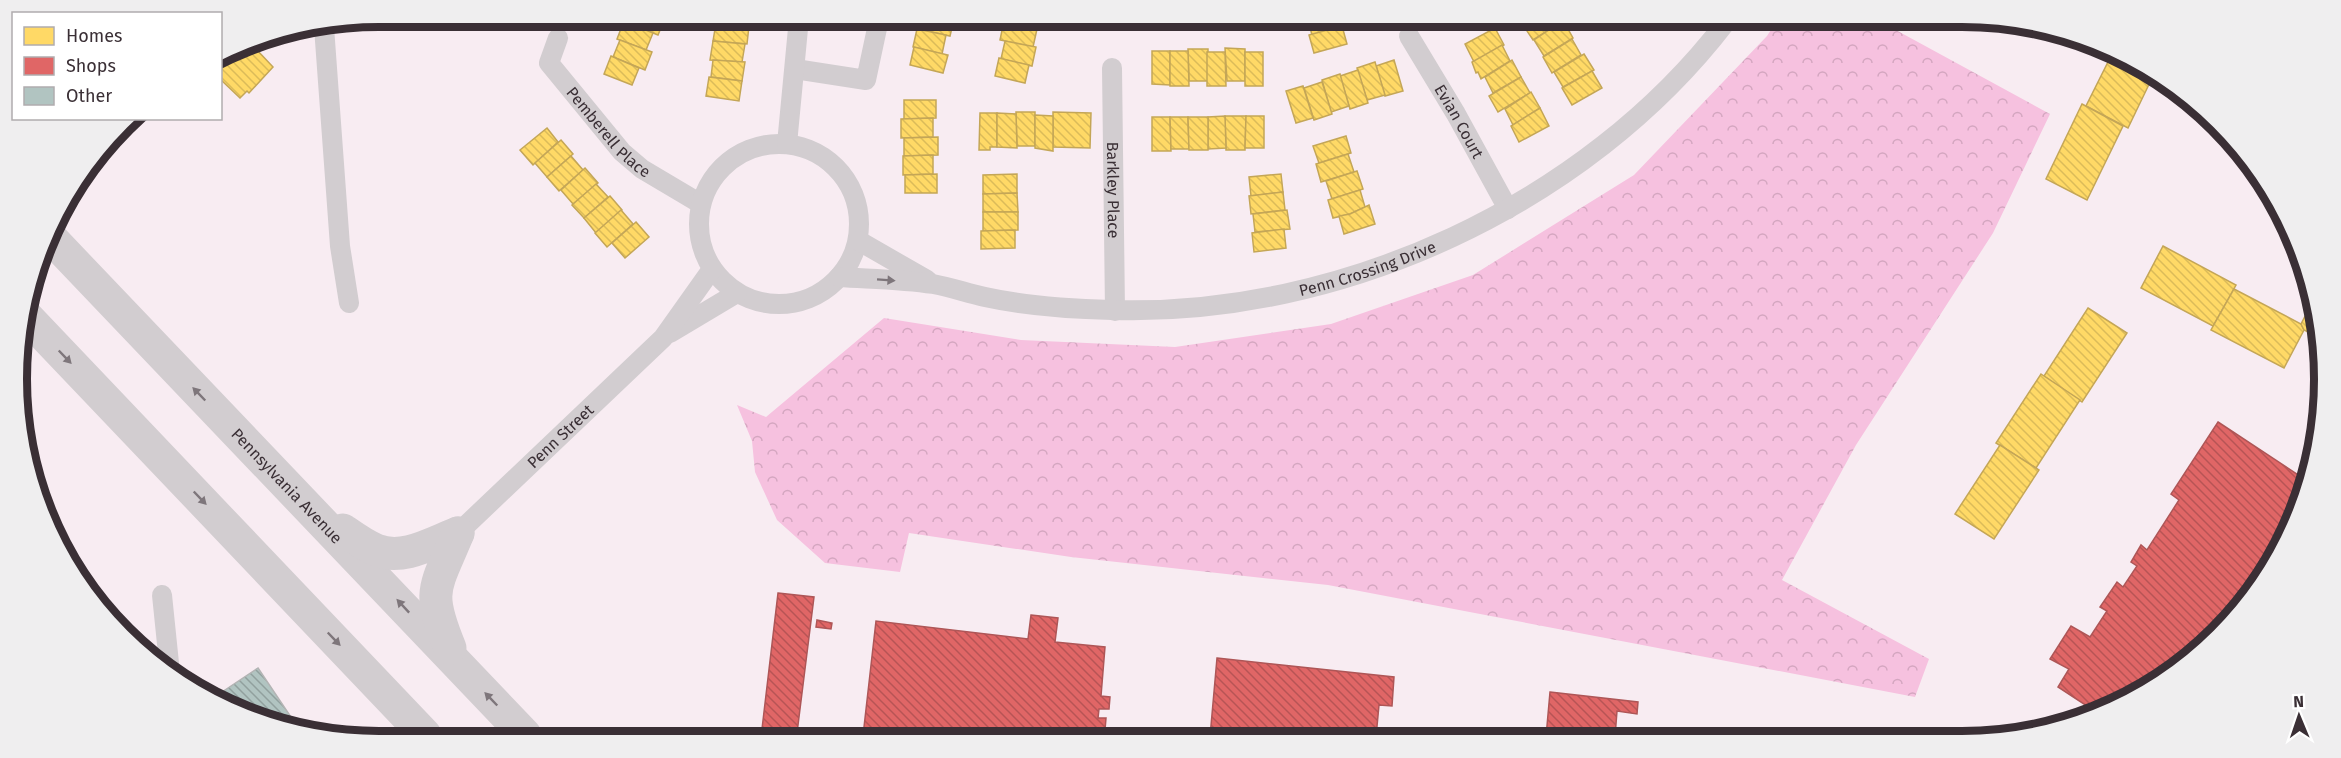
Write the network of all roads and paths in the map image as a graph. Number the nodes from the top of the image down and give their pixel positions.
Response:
1 (799, 27) edge
2 (877, 27) edge
3 (1722, 27) edge
4 (324, 32) edge
5 (1409, 36) dead end
6 (558, 38) dead end
7 (1112, 68) dead end
8 (795, 69) junction
9 (788, 144) junction
10 (701, 204) junction
11 (1508, 209) junction
12 (859, 241) junction
13 (55, 242) edge
14 (712, 269) junction
15 (839, 277) junction
16 (933, 284) junction
17 (737, 293) junction
18 (349, 303) dead end
19 (1115, 311) junction
20 (32, 322) edge
21 (663, 338) junction
22 (311, 511) junction
23 (458, 533) junction
24 (162, 595) dead end
25 (169, 661) edge
26 (457, 664) junction
27 (421, 731) edge
28 (521, 731) edge

1 - 8 street
2 - 8 street
3 - 11 street, Penn Crossing Drive
4 - 18 street
5 - 11 street, Evian Court
6 - 10 street, Pemberell Place
7 - 19 street, Barkley Place
8 - 9 street
9 - 10 street
9 - 12 street
10 - 14 street
11 - 19 street, Penn Crossing Drive
12 - 15 street
12 - 16 street, Penn Crossing Drive
22 -> 13 highway, Pennsylvania Avenue
14 - 17 street
14 - 21 street, Penn Street
15 -> 16 street, Penn Crossing Drive
15 - 17 street
16 - 19 street, Penn Crossing Drive
17 - 21 street, Penn Street
20 -> 27 highway
21 - 23 street, Penn Street
22 - 23 highway
26 -> 22 highway, Pennsylvania Avenue
23 - 26 highway
24 - 25 street
28 -> 26 highway, Pennsylvania Avenue

